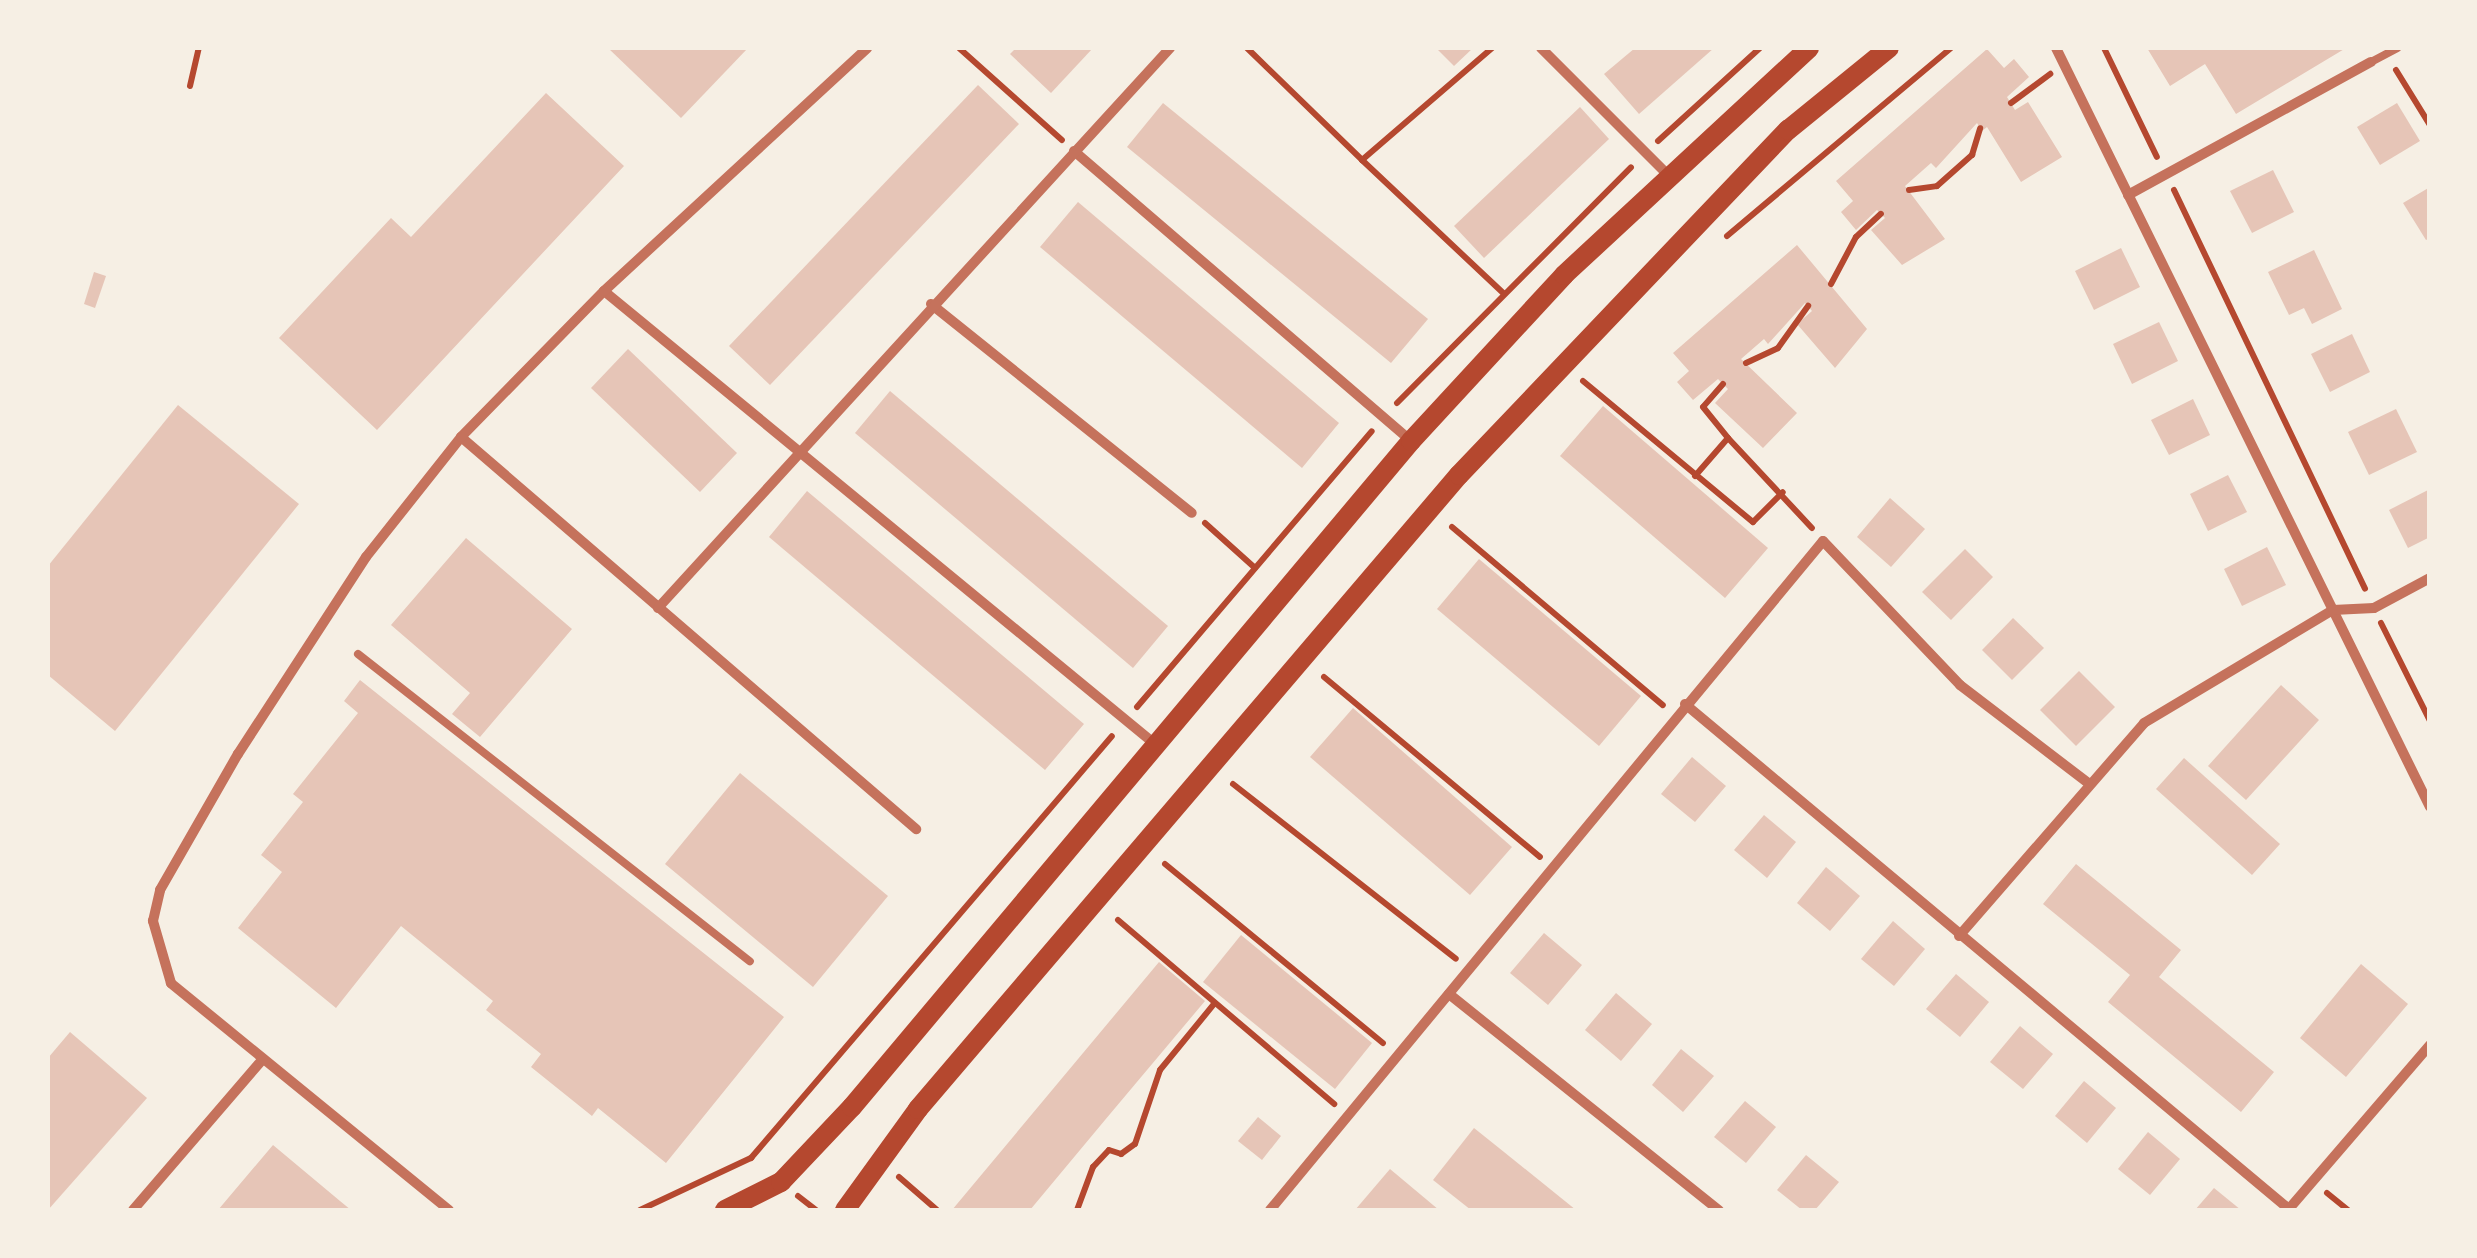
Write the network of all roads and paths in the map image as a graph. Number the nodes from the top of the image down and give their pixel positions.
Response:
1 (199, 48) edge
2 (868, 48) edge
3 (959, 48) edge
4 (1170, 48) edge
5 (1247, 48) edge
6 (1492, 48) edge
7 (1541, 48) edge
8 (1760, 48) edge
9 (1809, 48) edge
10 (1889, 48) edge
11 (1951, 48) edge
12 (2056, 48) edge
13 (2104, 48) edge
14 (2397, 48) edge
15 (2386, 54) junction
16 (2370, 62) joint
17 (2064, 64) junction
18 (190, 86) dead end
19 (2010, 103) dead end
20 (2430, 124) edge
21 (1980, 128) dead end
22 (1074, 152) junction
23 (1646, 153) junction
24 (1362, 160) junction
25 (1668, 175) junction
26 (2168, 178) junction
27 (1909, 190) dead end
28 (2128, 194) junction
29 (1881, 214) dead end
30 (1723, 240) dead end
31 (1832, 284) dead end
32 (604, 291) junction
33 (1503, 293) junction
34 (931, 304) junction
35 (1808, 306) dead end
36 (1746, 364) dead end
37 (1594, 370) dead end
38 (1723, 384) dead end
39 (1383, 418) junction
40 (461, 438) junction
41 (1728, 438) junction
42 (1411, 441) junction
43 (796, 454) junction
44 (1695, 476) junction
45 (1784, 492) junction
46 (1192, 513) joint
47 (1452, 527) dead end
48 (1824, 542) junction
49 (1255, 568) junction
50 (2430, 578) edge
51 (658, 608) junction
52 (2374, 608) junction
53 (2333, 610) junction
54 (358, 654) dead end
55 (1324, 676) dead end
56 (1685, 704) junction
57 (1676, 715) junction
58 (1126, 720) junction
59 (2430, 721) edge
60 (1156, 744) junction
61 (2088, 782) junction
62 (1233, 784) dead end
63 (2430, 807) edge
64 (916, 829) dead end
65 (1165, 864) dead end
66 (1553, 867) junction
67 (962, 912) junction
68 (1118, 920) dead end
69 (973, 922) dead end
70 (1958, 936) junction
71 (750, 961) dead end
72 (1470, 969) junction
73 (1449, 994) junction
74 (1214, 1004) junction
75 (2430, 1045) edge
76 (1399, 1057) junction
77 (263, 1059) junction
78 (1350, 1117) junction
79 (898, 1176) dead end
80 (134, 1210) edge
81 (452, 1210) edge
82 (640, 1210) edge
83 (725, 1210) edge
84 (846, 1210) edge
85 (937, 1210) edge
86 (1077, 1210) edge
87 (1270, 1210) edge
88 (1719, 1210) edge
89 (2289, 1210) edge

1 - 18 path
2 - 32 street
3 - 22 path
4 - 22 street
5 - 24 path
6 - 24 path
7 - 23 street
8 - 23 path
9 - 25 main road
10 - 84 main road
11 - 30 path
12 - 17 street
13 - 26 path
14 - 15 lane
15 - 16 lane
15 - 20 path
16 - 26 street
17 - 19 path
17 - 28 street
21 - 27 path
22 - 34 street
22 - 39 street
23 - 25 street
23 - 33 path
24 - 33 path
25 - 42 main road
26 - 28 street
26 - 52 path
28 - 53 street
29 - 31 path
32 - 40 street
32 - 43 street
33 - 39 path
34 - 43 street
34 - 46 street
35 - 36 path
37 - 44 path
38 - 41 path
39 - 42 street
39 - 49 path
40 - 51 street
40 - 77 street
41 - 44 path
41 - 45 path
42 - 60 main road
43 - 51 street
43 - 58 street
44 - 45 path
45 - 48 path
46 - 49 path
47 - 57 path
48 - 56 street
48 - 61 street
49 - 58 path
50 - 52 street
51 - 64 street
52 - 53 street
52 - 59 path
53 - 61 street
53 - 63 street
54 - 71 lane
55 - 66 path
56 - 57 street
56 - 70 street
57 - 66 street
58 - 60 street
58 - 67 path
60 - 83 main road
61 - 70 street
62 - 72 path
65 - 76 path
66 - 72 street
67 - 69 path
67 - 82 path
68 - 74 path
70 - 89 street
72 - 73 street
73 - 76 street
73 - 88 street
74 - 78 path
74 - 86 path
75 - 89 street
76 - 78 street
77 - 80 street
77 - 81 street
78 - 87 street
79 - 85 path

